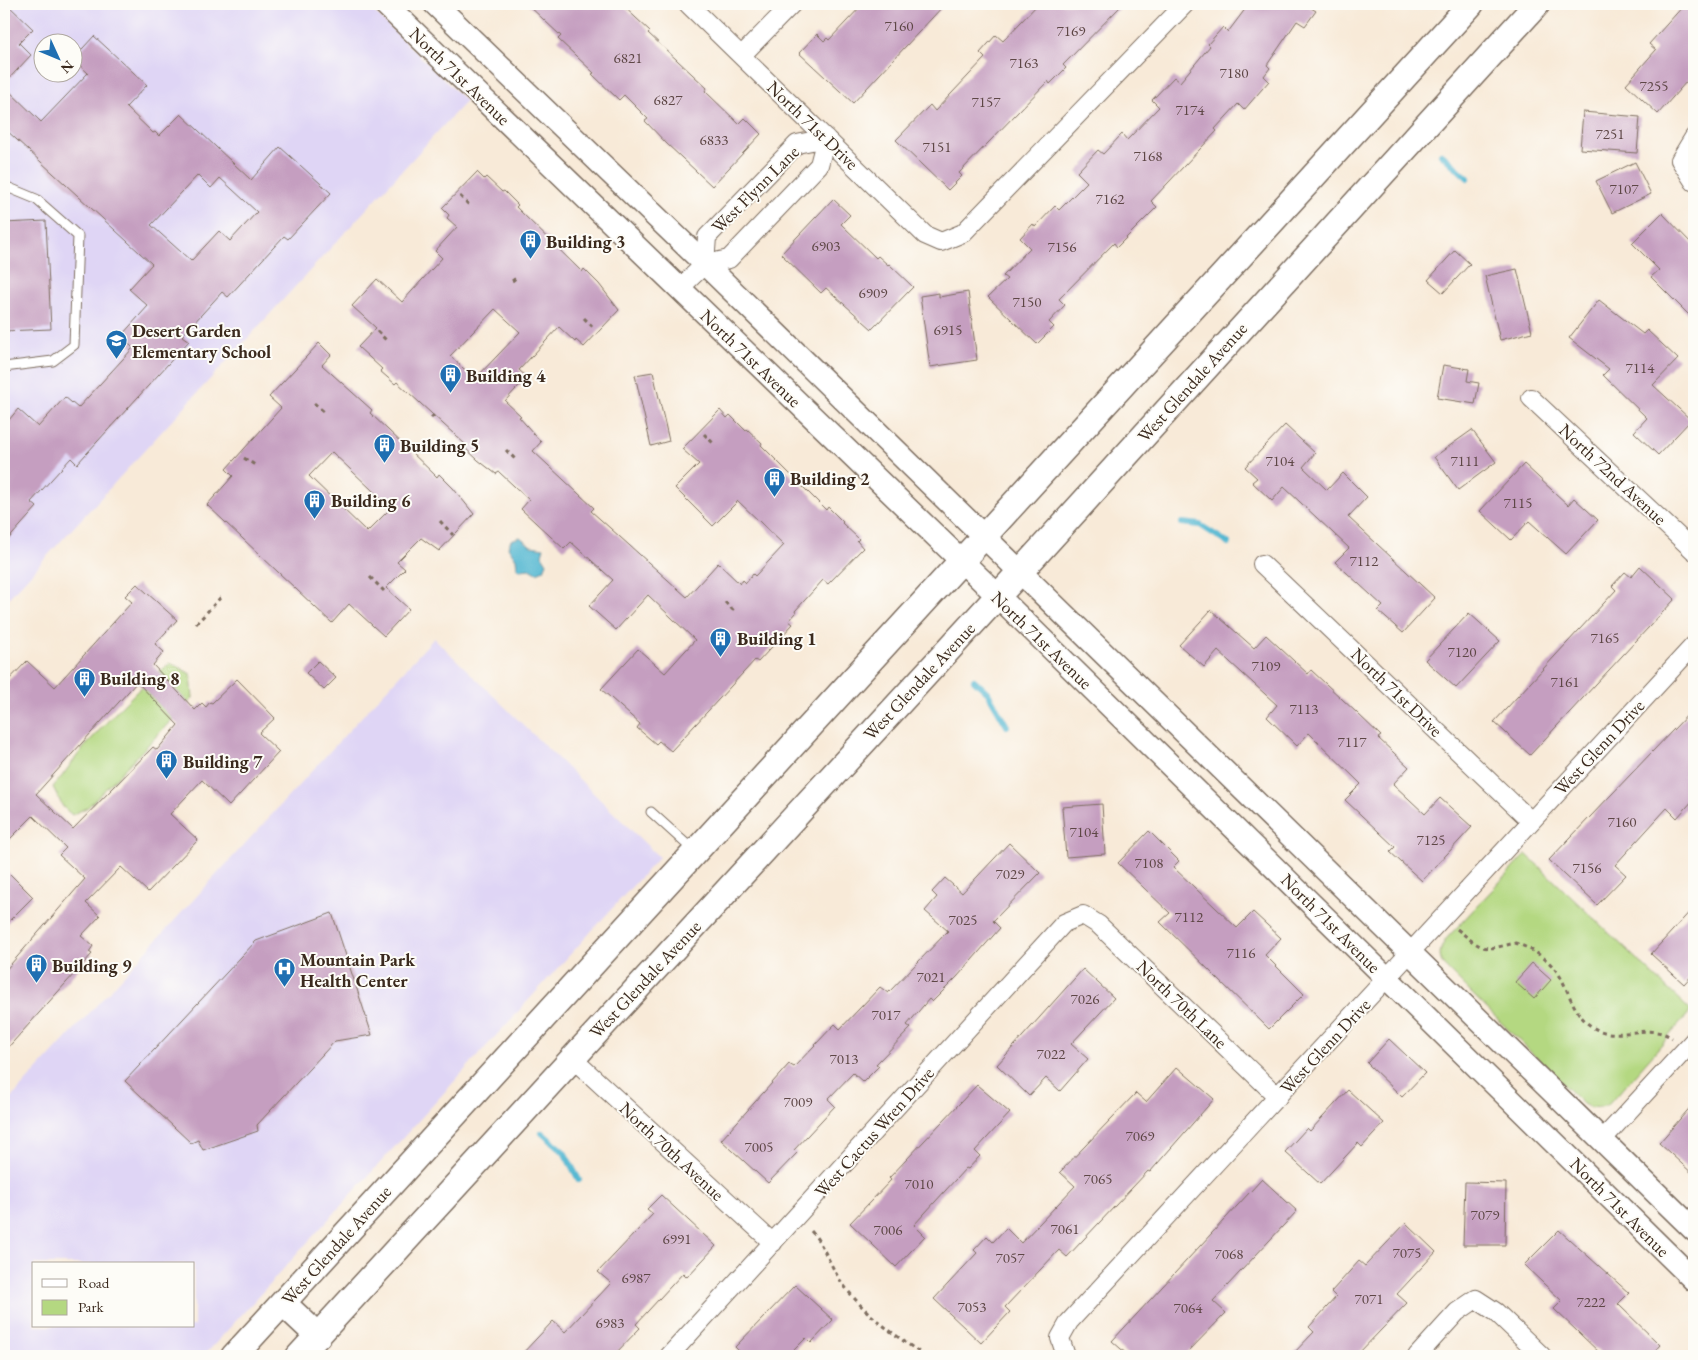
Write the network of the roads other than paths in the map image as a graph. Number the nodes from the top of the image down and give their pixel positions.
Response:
1 (385, 4) edge
2 (435, 4) edge
3 (688, 4) edge
4 (792, 4) edge
5 (1185, 4) edge
6 (1471, 4) edge
7 (1537, 4) edge
8 (742, 55) junction
9 (1694, 137) edge
10 (826, 138) junction
11 (1694, 182) edge
12 (5, 185) edge
13 (705, 264) junction
14 (679, 289) junction
15 (4, 367) edge
16 (1531, 398) dead end
17 (985, 537) junction
18 (1694, 551) edge
19 (962, 562) junction
20 (1262, 564) dead end
21 (1020, 572) junction
22 (998, 596) junction
23 (1694, 645) edge
24 (651, 812) dead end
25 (1531, 821) junction
26 (696, 852) junction
27 (1083, 915) joint
28 (1410, 954) junction
29 (1388, 978) junction
30 (1690, 1045) edge
31 (572, 1058) junction
32 (1278, 1097) junction
33 (1602, 1140) junction
34 (1694, 1230) edge
35 (773, 1243) junction
36 (1694, 1280) edge
37 (283, 1303) junction
38 (318, 1336) junction
39 (234, 1356) edge
40 (299, 1356) edge
41 (669, 1356) edge
42 (1066, 1356) edge
43 (1417, 1356) edge
44 (1542, 1356) edge

1 - 14 street, North 71st Avenue
2 - 13 street, North 71st Avenue
3 - 8 street, North 71st Drive
4 - 8 street
5 - 10 street, North 71st Drive
6 - 17 main road, West Glendale Avenue
7 - 21 main road, West Glendale Avenue
8 - 10 street, North 71st Drive
9 - 11 street
10 - 13 street, West Flynn Lane
10 - 13 street, West Flynn Lane
12 - 15 lane
13 - 14 street
13 - 17 street, North 71st Avenue
14 - 19 street, North 71st Avenue
16 - 18 street, North 72nd Avenue
17 - 19 main road, West Glendale Avenue
17 - 21 street, North 71st Avenue
19 - 22 street, North 71st Avenue
19 - 26 main road, West Glendale Avenue
20 - 25 street, North 71st Drive
21 - 22 main road, West Glendale Avenue
21 - 28 street, North 71st Avenue
22 - 29 street, North 71st Avenue
22 - 31 main road, West Glendale Avenue
23 - 25 street, West Glenn Drive
24 - 26 lane
25 - 28 street, West Glenn Drive
26 - 37 main road, West Glendale Avenue
27 - 32 street, North 70th Lane
27 - 35 street, West Cactus Wren Drive
28 - 29 street, West Glenn Drive
28 - 33 street, North 71st Avenue
29 - 32 street, West Glenn Drive
29 - 36 street, North 71st Avenue
30 - 33 street
31 - 35 street, North 70th Avenue
31 - 38 main road, West Glendale Avenue
32 - 42 street, West Glenn Drive
33 - 34 street, North 71st Avenue
35 - 41 street, West Cactus Wren Drive
37 - 38 main road
37 - 39 main road, West Glendale Avenue
38 - 40 main road, West Glendale Avenue
43 - 44 street

